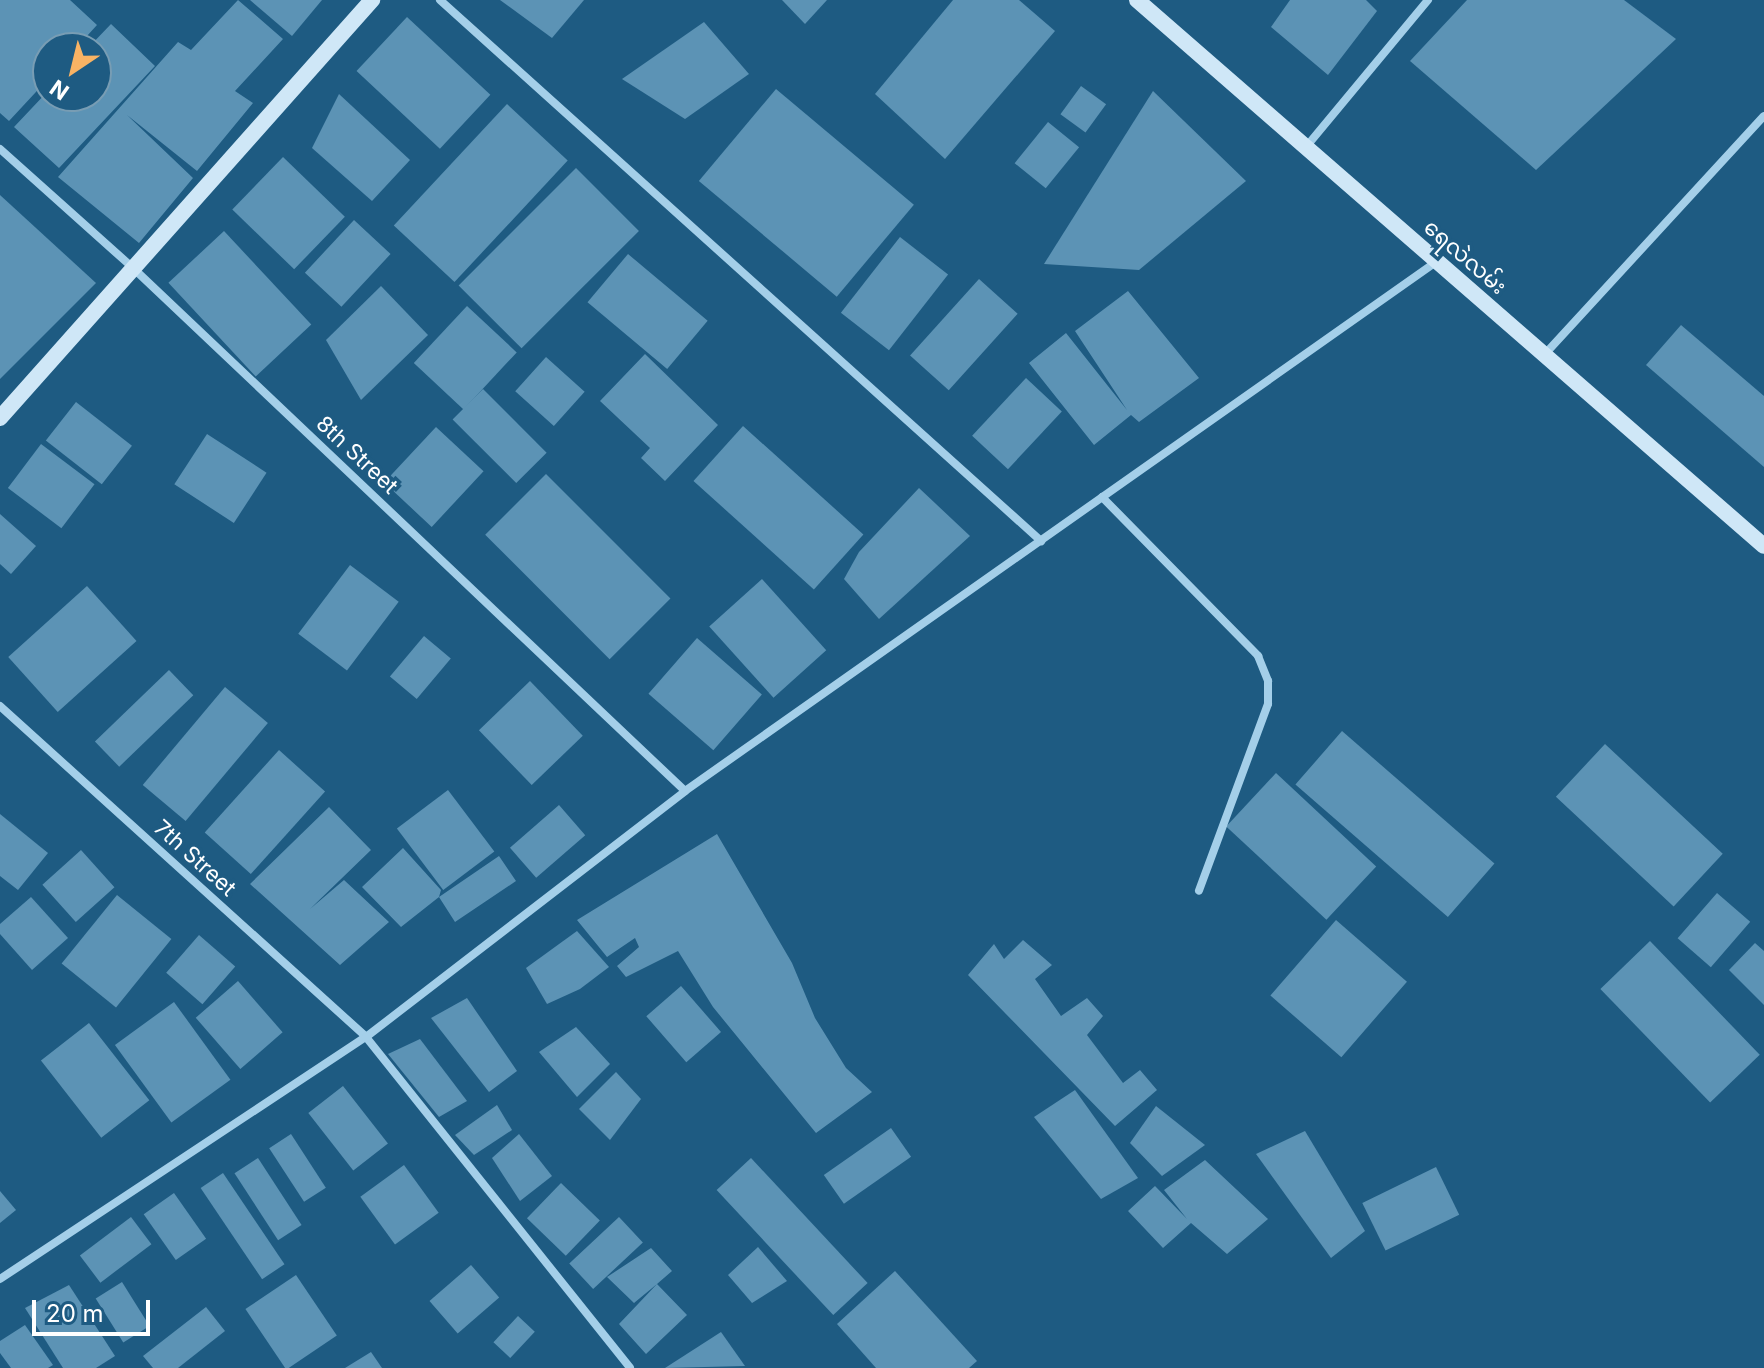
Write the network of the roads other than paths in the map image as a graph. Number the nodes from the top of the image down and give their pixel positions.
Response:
1 (372, 0) edge
2 (440, 0) edge
3 (1137, 0) edge
4 (1428, 0) edge
5 (1764, 116) edge
6 (1306, 148) junction
7 (0, 149) edge
8 (1436, 262) junction
9 (133, 268) junction
10 (1545, 354) junction
11 (0, 418) edge
12 (1102, 497) junction
13 (1041, 541) junction
14 (1764, 546) edge
15 (0, 706) edge
16 (685, 791) junction
17 (1199, 891) dead end
18 (366, 1037) junction
19 (0, 1279) edge
20 (630, 1368) edge

1 - 9 main road
2 - 13 street
3 - 6 main road, ရေလဲလမ်း
4 - 6 street
5 - 10 street
6 - 8 main road, ရေလဲလမ်း
7 - 9 street, 8th Street
8 - 10 main road, ရေလဲလမ်း
8 - 12 street
9 - 11 main road
9 - 16 street, 8th Street
10 - 14 main road, ရေလဲလမ်း
12 - 13 street
12 - 17 street
13 - 16 street
15 - 18 street, 7th Street
16 - 18 street
18 - 19 street
18 - 20 street, 7th Street

